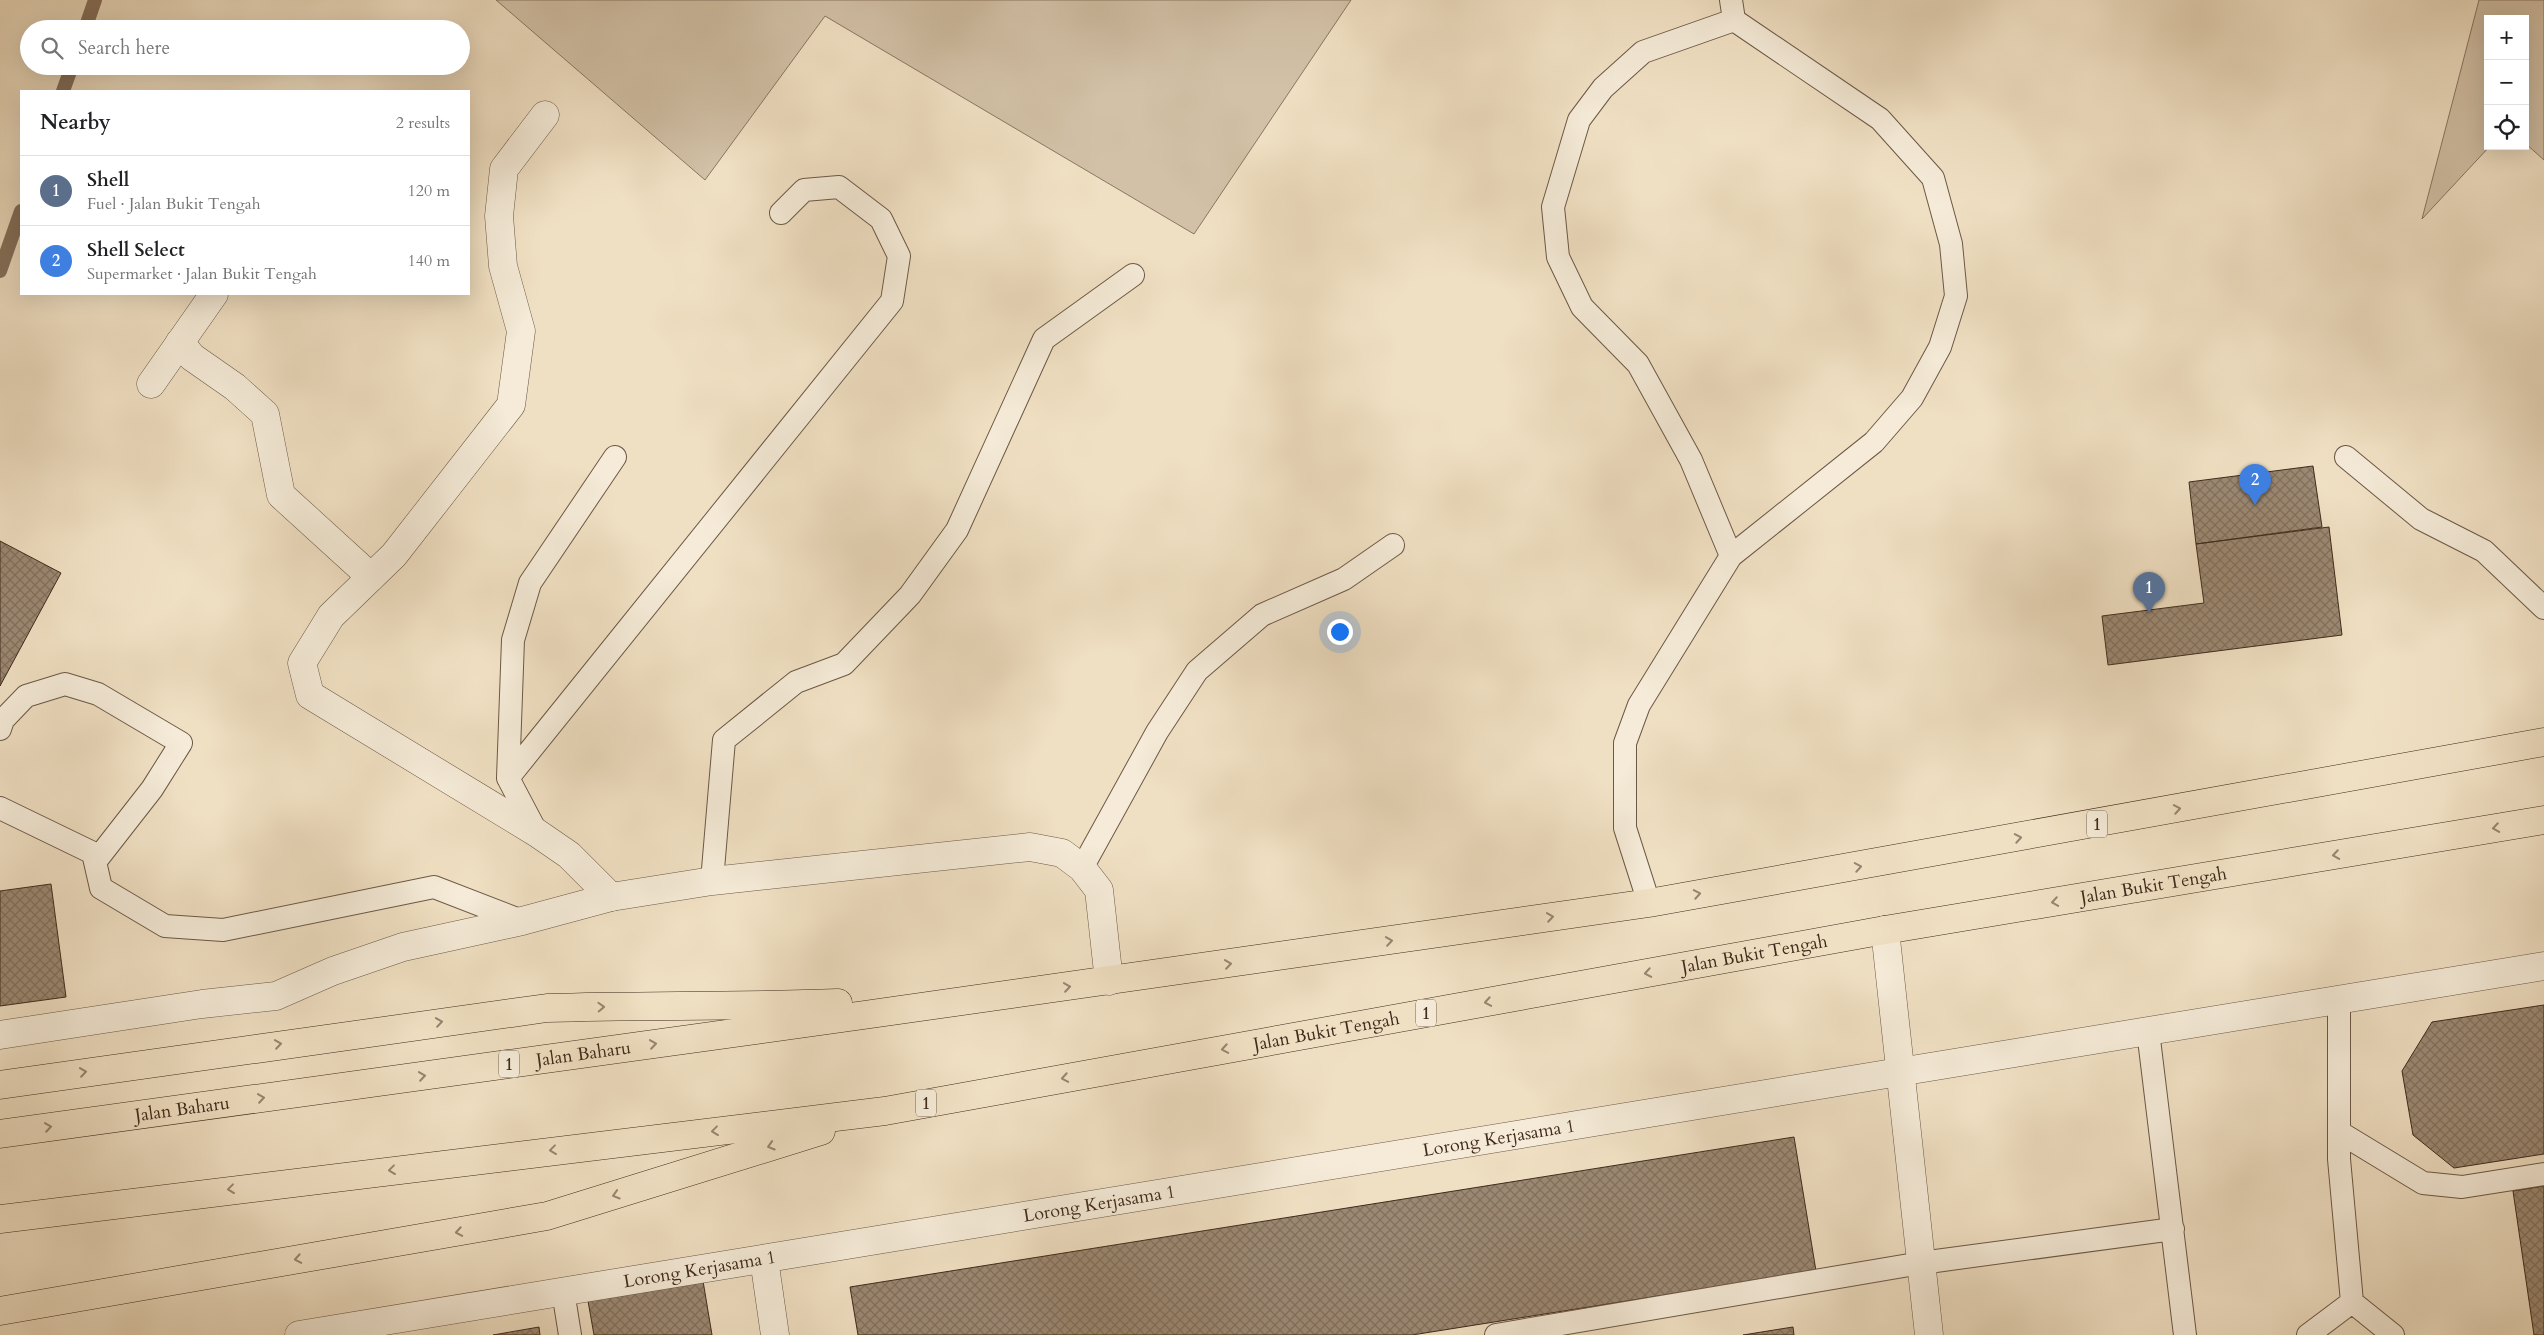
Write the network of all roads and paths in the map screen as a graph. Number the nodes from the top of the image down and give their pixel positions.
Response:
1 (1733, 10) edge
2 (545, 115) dead end
3 (780, 213) dead end
4 (1133, 275) dead end
5 (213, 295) edge
6 (180, 342) junction
7 (151, 384) dead end
8 (2346, 456) dead end
9 (615, 457) dead end
10 (1393, 545) dead end
11 (1731, 556) junction
12 (371, 577) junction
13 (2544, 608) edge
14 (0, 729) edge
15 (2544, 742) edge
16 (508, 778) junction
17 (0, 808) edge
18 (2544, 820) edge
19 (537, 833) junction
20 (95, 862) junction
21 (1082, 868) junction
22 (712, 880) junction
23 (611, 897) junction
24 (1649, 903) junction
25 (522, 920) junction
26 (1885, 930) junction
27 (2544, 966) edge
28 (1109, 981) junction
29 (1019, 994) junction
30 (2339, 1000) junction
31 (2148, 1031) junction
32 (0, 1035) edge
33 (1900, 1072) junction
34 (0, 1085) edge
35 (885, 1111) junction
36 (2339, 1132) junction
37 (0, 1134) edge
38 (2544, 1174) edge
39 (0, 1219) edge
40 (2173, 1229) junction
41 (764, 1259) junction
42 (1921, 1263) junction
43 (563, 1292) junction
44 (2352, 1302) junction
45 (0, 1311) edge
46 (373, 1329) edge
47 (299, 1335) edge
48 (570, 1335) edge
49 (775, 1335) edge
50 (1496, 1335) edge
51 (1929, 1335) edge
52 (2185, 1335) edge
53 (2308, 1335) edge
54 (2393, 1335) edge

1 - 11 lane
1 - 11 lane
2 - 12 street
3 - 16 lane
4 - 22 lane
5 - 6 street
6 - 7 street
6 - 12 street
8 - 13 lane
9 - 16 lane
10 - 21 lane
11 - 24 lane
12 - 19 street
14 - 20 lane
24 -> 15 highway, 1
16 - 19 lane
17 - 20 lane
18 -> 26 highway, Jalan Bukit Tengah / 1
19 - 23 street
20 - 25 lane
21 - 22 street
21 - 28 street
22 - 23 street
23 - 25 street
28 -> 24 highway, 1
25 - 32 street
26 - 33 street
26 -> 35 highway, Jalan Bukit Tengah / 1
27 - 30 street, Lorong Kerjasama 1
29 -> 28 highway, 1
34 -> 29 highway
37 -> 29 highway, Jalan Baharu / 1
30 - 31 street, Lorong Kerjasama 1
30 - 36 lane
31 - 33 street, Lorong Kerjasama 1
31 - 40 lane
33 - 41 street, Lorong Kerjasama 1
33 - 42 street
35 -> 39 highway, 1
35 -> 45 highway
36 - 38 lane
36 - 44 lane
40 - 42 lane
40 - 52 lane
41 - 43 street, Lorong Kerjasama 1
41 - 49 street
42 - 50 lane
42 - 51 street
43 - 46 street, Lorong Kerjasama 1
43 - 48 lane
44 - 53 lane
44 - 54 lane
46 - 47 street, Lorong Kerjasama 1

